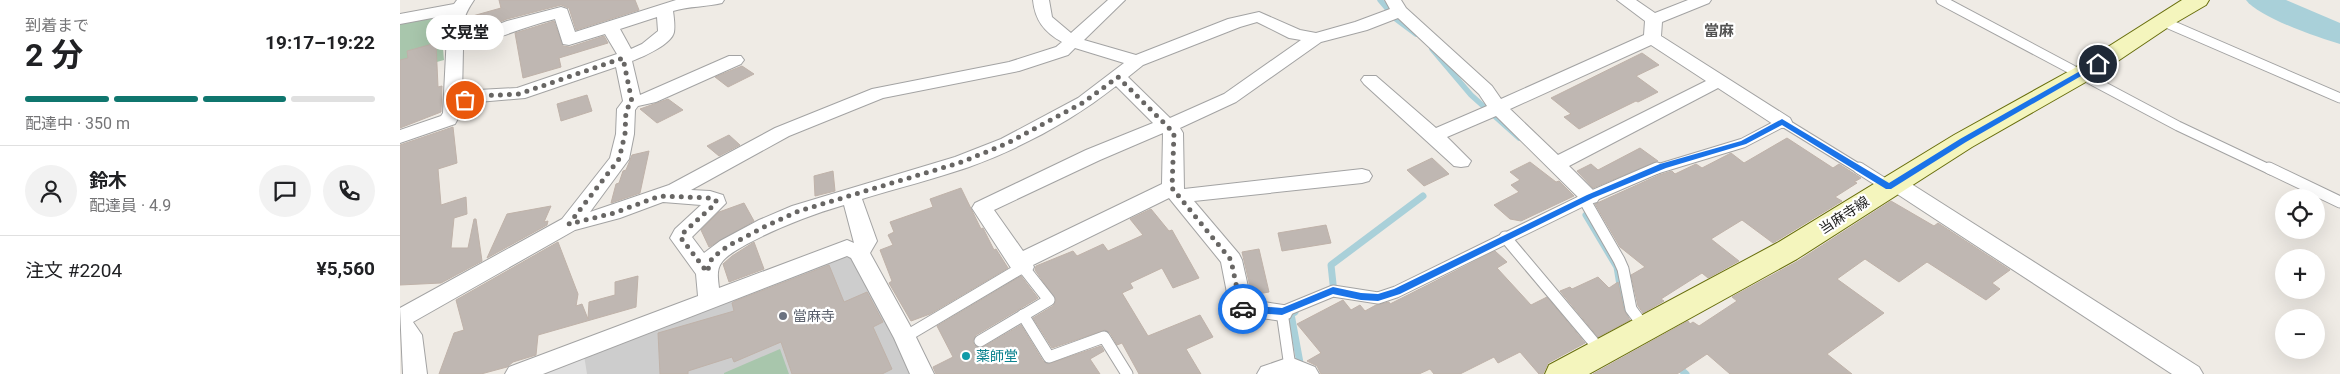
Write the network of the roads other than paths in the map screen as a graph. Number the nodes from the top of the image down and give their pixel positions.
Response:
1 (480, 0) edge
2 (716, 0) edge
3 (1041, 0) edge
4 (1117, 0) edge
5 (1625, 0) edge
6 (1703, 0) edge
7 (1941, 0) edge
8 (2198, 0) edge
9 (463, 4) edge
10 (665, 9) junction
11 (1394, 10) edge
12 (400, 19) edge
13 (1654, 19) junction
14 (2162, 21) junction
15 (610, 27) junction
16 (1315, 38) junction
17 (1652, 38) junction
18 (1074, 42) junction
19 (454, 46) junction
20 (625, 58) junction
21 (735, 60) dead end
22 (1138, 60) junction
23 (2082, 74) junction
24 (1118, 77) junction
25 (1370, 80) dead end
26 (1719, 81) junction
27 (2340, 98) edge
28 (632, 102) junction
29 (452, 103) junction
30 (1492, 111) junction
31 (1782, 122) junction
32 (1166, 126) junction
33 (1434, 136) junction
34 (400, 137) edge
35 (1461, 161) dead end
36 (1557, 164) junction
37 (1362, 176) dead end
38 (1892, 185) junction
39 (1176, 192) junction
40 (851, 195) junction
41 (660, 196) junction
42 (1587, 198) junction
43 (2340, 202) edge
44 (569, 224) junction
45 (1505, 237) junction
46 (859, 253) junction
47 (1021, 265) junction
48 (707, 272) junction
49 (709, 299) junction
50 (1282, 312) junction
51 (1023, 315) junction
52 (400, 319) edge
53 (400, 324) edge
54 (1646, 329) junction
55 (905, 337) junction
56 (980, 341) dead end
57 (1602, 352) junction
58 (1293, 371) edge
59 (415, 374) edge
60 (517, 374) edge
61 (922, 374) edge
62 (1127, 374) edge
63 (1561, 374) edge
64 (2191, 374) edge

1 - 9 street
2 - 10 street
3 - 18 street
4 - 18 street
5 - 13 street
6 - 13 street
7 - 23 lane
8 - 14 main road, 当麻寺線
9 - 12 street
9 - 19 street
10 - 15 street
10 - 20 street
11 - 16 street
11 - 30 street
13 - 17 street
14 - 23 main road, 当麻寺線
14 - 27 lane
15 - 19 street
15 - 20 street
16 - 22 street
16 - 32 street
17 - 26 street
17 - 30 street
18 - 22 street
18 - 41 street
19 - 29 street
20 - 28 street
20 - 29 street
21 - 28 street
22 - 24 street
23 - 38 main road, 当麻寺線
23 - 43 lane
24 - 32 street
24 - 40 street
25 - 33 street
26 - 31 street
26 - 36 street
28 - 44 street
29 - 34 street
30 - 33 street
30 - 36 street
31 - 38 lane
31 - 42 lane
32 - 39 street
32 - 47 street
33 - 35 street
36 - 42 street
37 - 39 street
38 - 54 main road, 当麻寺線
38 - 64 street
39 - 47 street
39 - 50 street
40 - 46 street
40 - 48 street
41 - 44 street
41 - 48 street
42 - 45 lane
42 - 54 lane
44 - 52 street
45 - 50 lane
45 - 57 lane
46 - 49 street
46 - 55 street
47 - 51 lane
47 - 55 lane
48 - 49 street
49 - 60 street
50 - 58 lane
51 - 56 lane
51 - 62 lane
53 - 59 street
54 - 57 main road, 当麻寺線
55 - 61 street
57 - 63 main road, 当麻寺線

